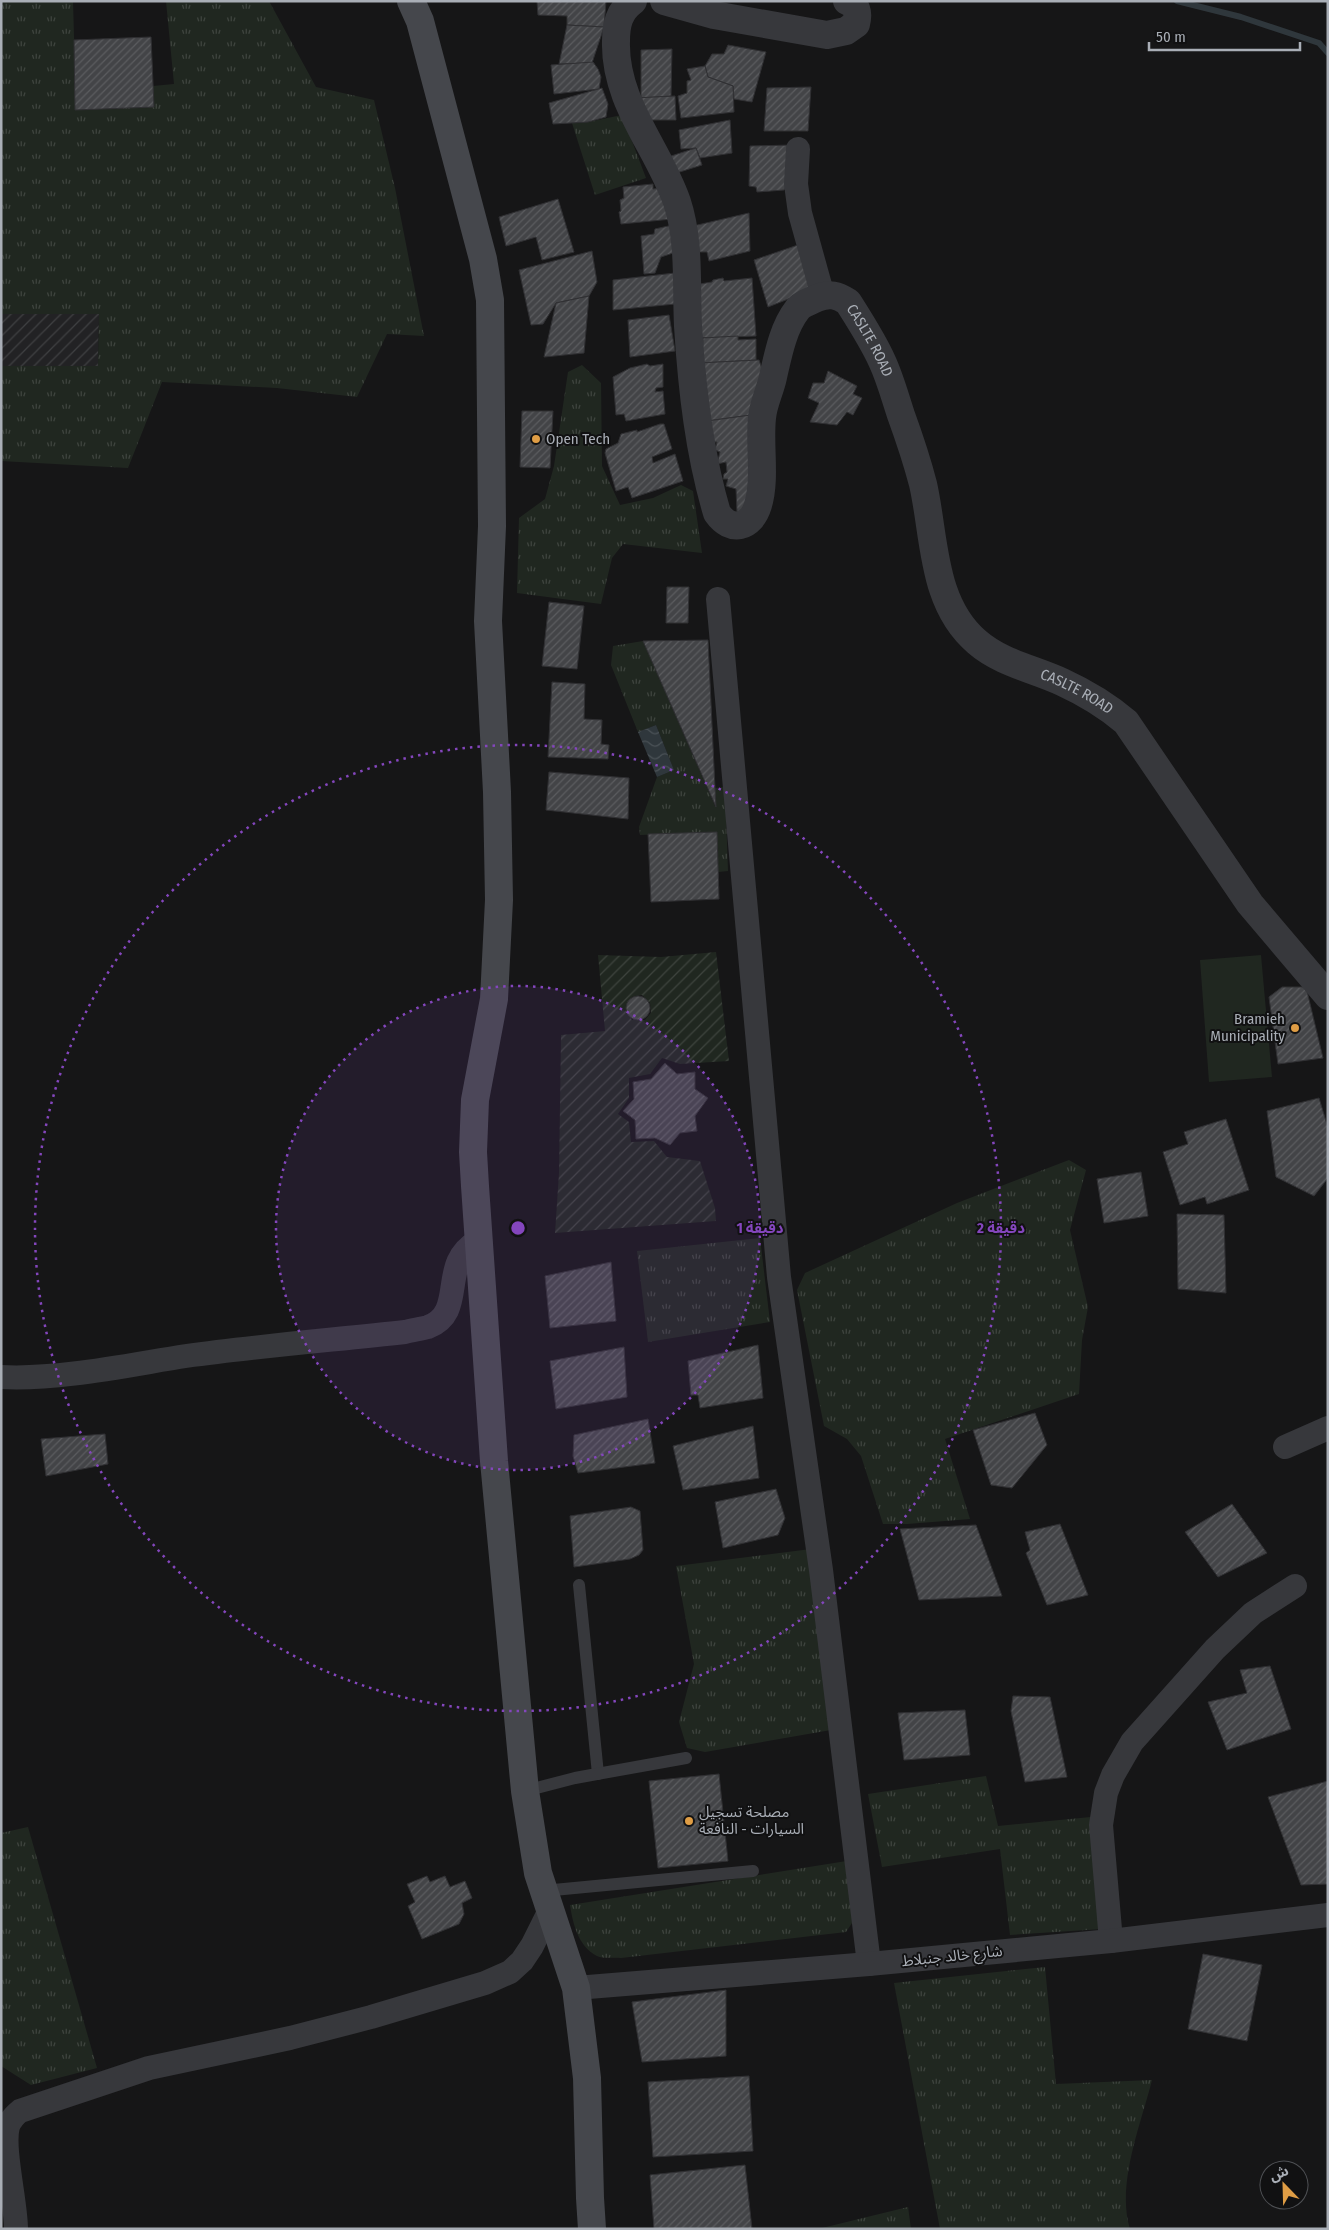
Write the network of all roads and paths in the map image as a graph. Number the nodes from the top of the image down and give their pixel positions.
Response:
1 (411, 1) edge
2 (633, 1) edge
3 (664, 1) edge
4 (847, 1) edge
5 (798, 149) dead end
6 (823, 296) junction
7 (718, 599) dead end
8 (1328, 996) edge
9 (478, 1241) junction
10 (1, 1377) edge
11 (1328, 1428) edge
12 (1285, 1447) dead end
13 (579, 1585) dead end
14 (1295, 1586) dead end
15 (686, 1758) dead end
16 (598, 1774) junction
17 (525, 1791) junction
18 (753, 1871) dead end
19 (546, 1901) junction
20 (1328, 1915) edge
21 (1111, 1941) junction
22 (869, 1964) junction
23 (576, 1988) junction
24 (16, 2229) edge
25 (592, 2229) edge

1 - 9 main road
2 - 6 street
3 - 4 street
5 - 6 street
6 - 8 street, CASLTE ROAD
7 - 22 street
9 - 10 street
9 - 17 main road
11 - 12 street
13 - 16 lane
14 - 21 street
15 - 16 lane
16 - 17 lane
17 - 19 main road
18 - 19 lane
19 - 23 main road
19 - 24 street
20 - 21 street, شارع خالد جنبلاط
21 - 22 street, شارع خالد جنبلاط
22 - 23 street, شارع خالد جنبلاط
23 - 25 main road

